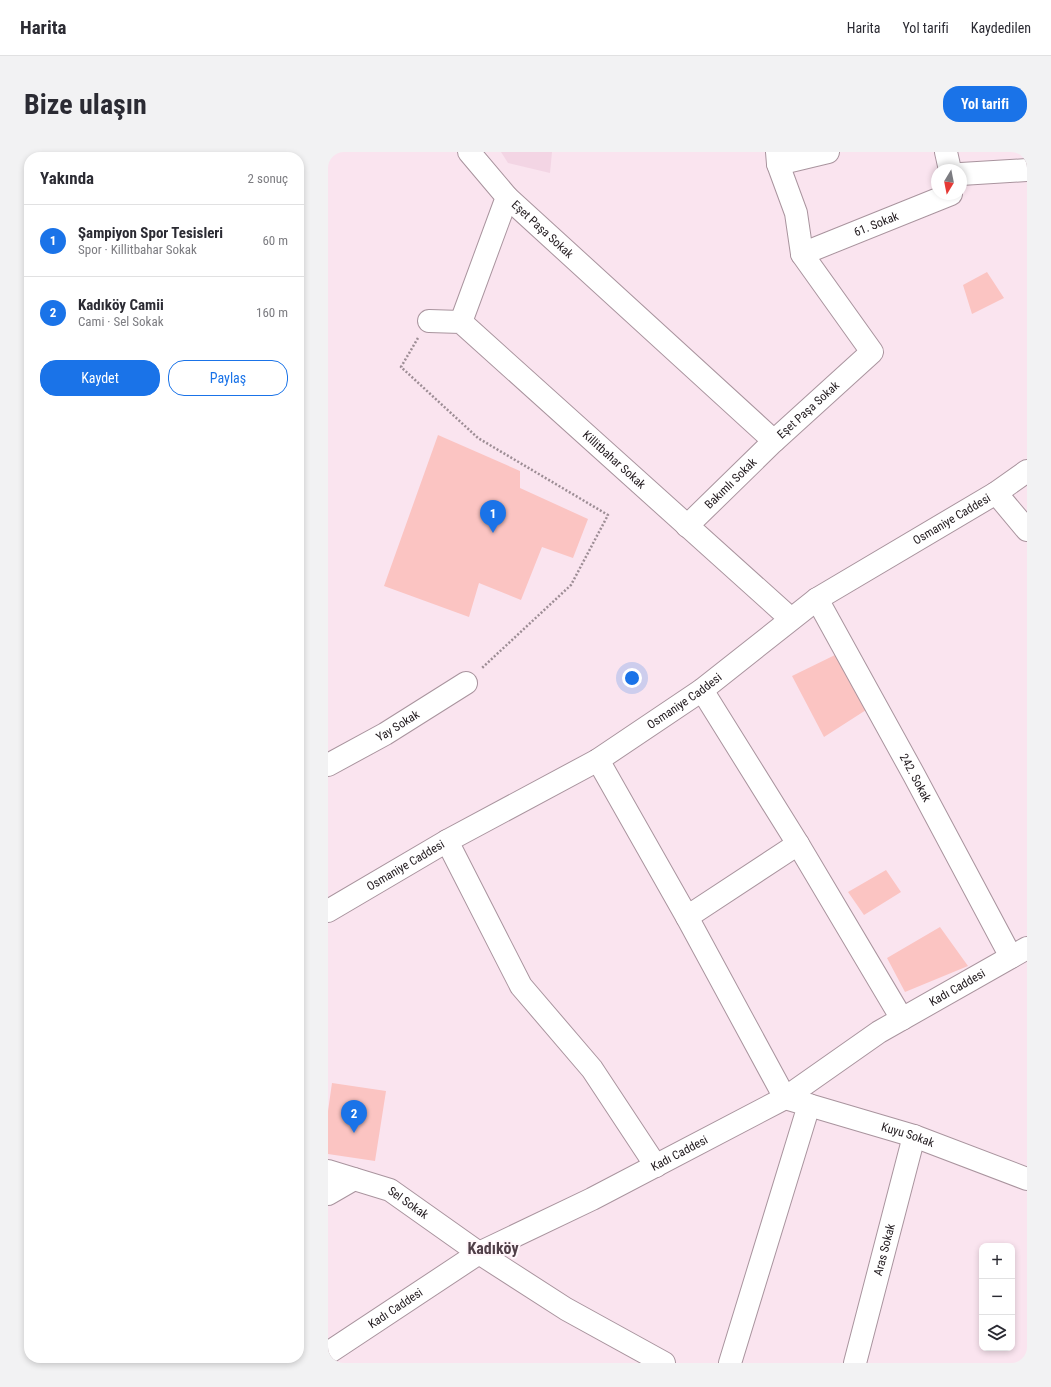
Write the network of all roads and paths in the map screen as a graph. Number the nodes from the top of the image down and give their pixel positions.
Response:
1 (469, 152) edge
2 (828, 152) edge
3 (946, 152) edge
4 (1024, 152) edge
5 (778, 158) edge
6 (1027, 160) edge
7 (949, 164) edge
8 (1027, 170) edge
9 (967, 174) edge
10 (507, 197) junction
11 (936, 200) edge
12 (802, 254) junction
13 (429, 321) joint
14 (461, 322) junction
15 (774, 441) junction
16 (1027, 471) edge
17 (996, 493) junction
18 (687, 526) junction
19 (1027, 530) edge
20 (817, 599) junction
21 (790, 619) junction
22 (466, 683) joint
23 (702, 690) junction
24 (598, 760) junction
25 (328, 765) edge
26 (447, 841) junction
27 (798, 844) junction
28 (328, 911) edge
29 (687, 917) junction
30 (1019, 953) edge
31 (902, 1019) junction
32 (785, 1098) junction
33 (809, 1105) junction
34 (914, 1136) junction
35 (656, 1166) junction
36 (328, 1171) edge
37 (354, 1179) junction
38 (1027, 1179) edge
39 (328, 1194) edge
40 (479, 1253) junction
41 (328, 1353) edge
42 (664, 1363) edge
43 (730, 1363) edge
44 (855, 1363) edge

1 - 10 street, Eşet Paşa Sokak
2 - 5 street
3 - 7 street
4 - 6 street
5 - 12 street, Eşet Paşa Sokak
8 - 9 street
10 - 14 street
10 - 15 street, Eşet Paşa Sokak
11 - 12 street, 61. Sokak
12 - 15 street, Eşet Paşa Sokak
13 - 14 street
13 - 22 path
14 - 18 street, Killitbahar Sokak
15 - 18 street, Bakımlı Sokak
16 - 17 street, Osmaniye Caddesi
17 - 19 street
17 - 20 street, Osmaniye Caddesi
18 - 21 street, Killitbahar Sokak
20 - 21 street, Osmaniye Caddesi
20 - 30 street, 242. Sokak
21 - 23 street, Osmaniye Caddesi
22 - 25 street, Yay Sokak
23 - 24 street, Osmaniye Caddesi
23 - 27 street
24 - 26 street, Osmaniye Caddesi
24 - 29 street
26 - 28 street, Osmaniye Caddesi
26 - 35 street
27 - 29 street
27 - 31 street
29 - 32 street
30 - 31 street, Kadı Caddesi
31 - 32 street, Kadı Caddesi
32 - 33 street, Kuyu Sokak
32 - 35 street, Kadı Caddesi
33 - 34 street, Kuyu Sokak
33 - 43 street
34 - 38 street, Kuyu Sokak
34 - 44 street, Aras Sokak
35 - 40 street, Kadı Caddesi
36 - 37 street, Sel Sokak
37 - 39 street
37 - 40 street, Sel Sokak
40 - 41 street, Kadı Caddesi
40 - 42 street, Sel Sokak

